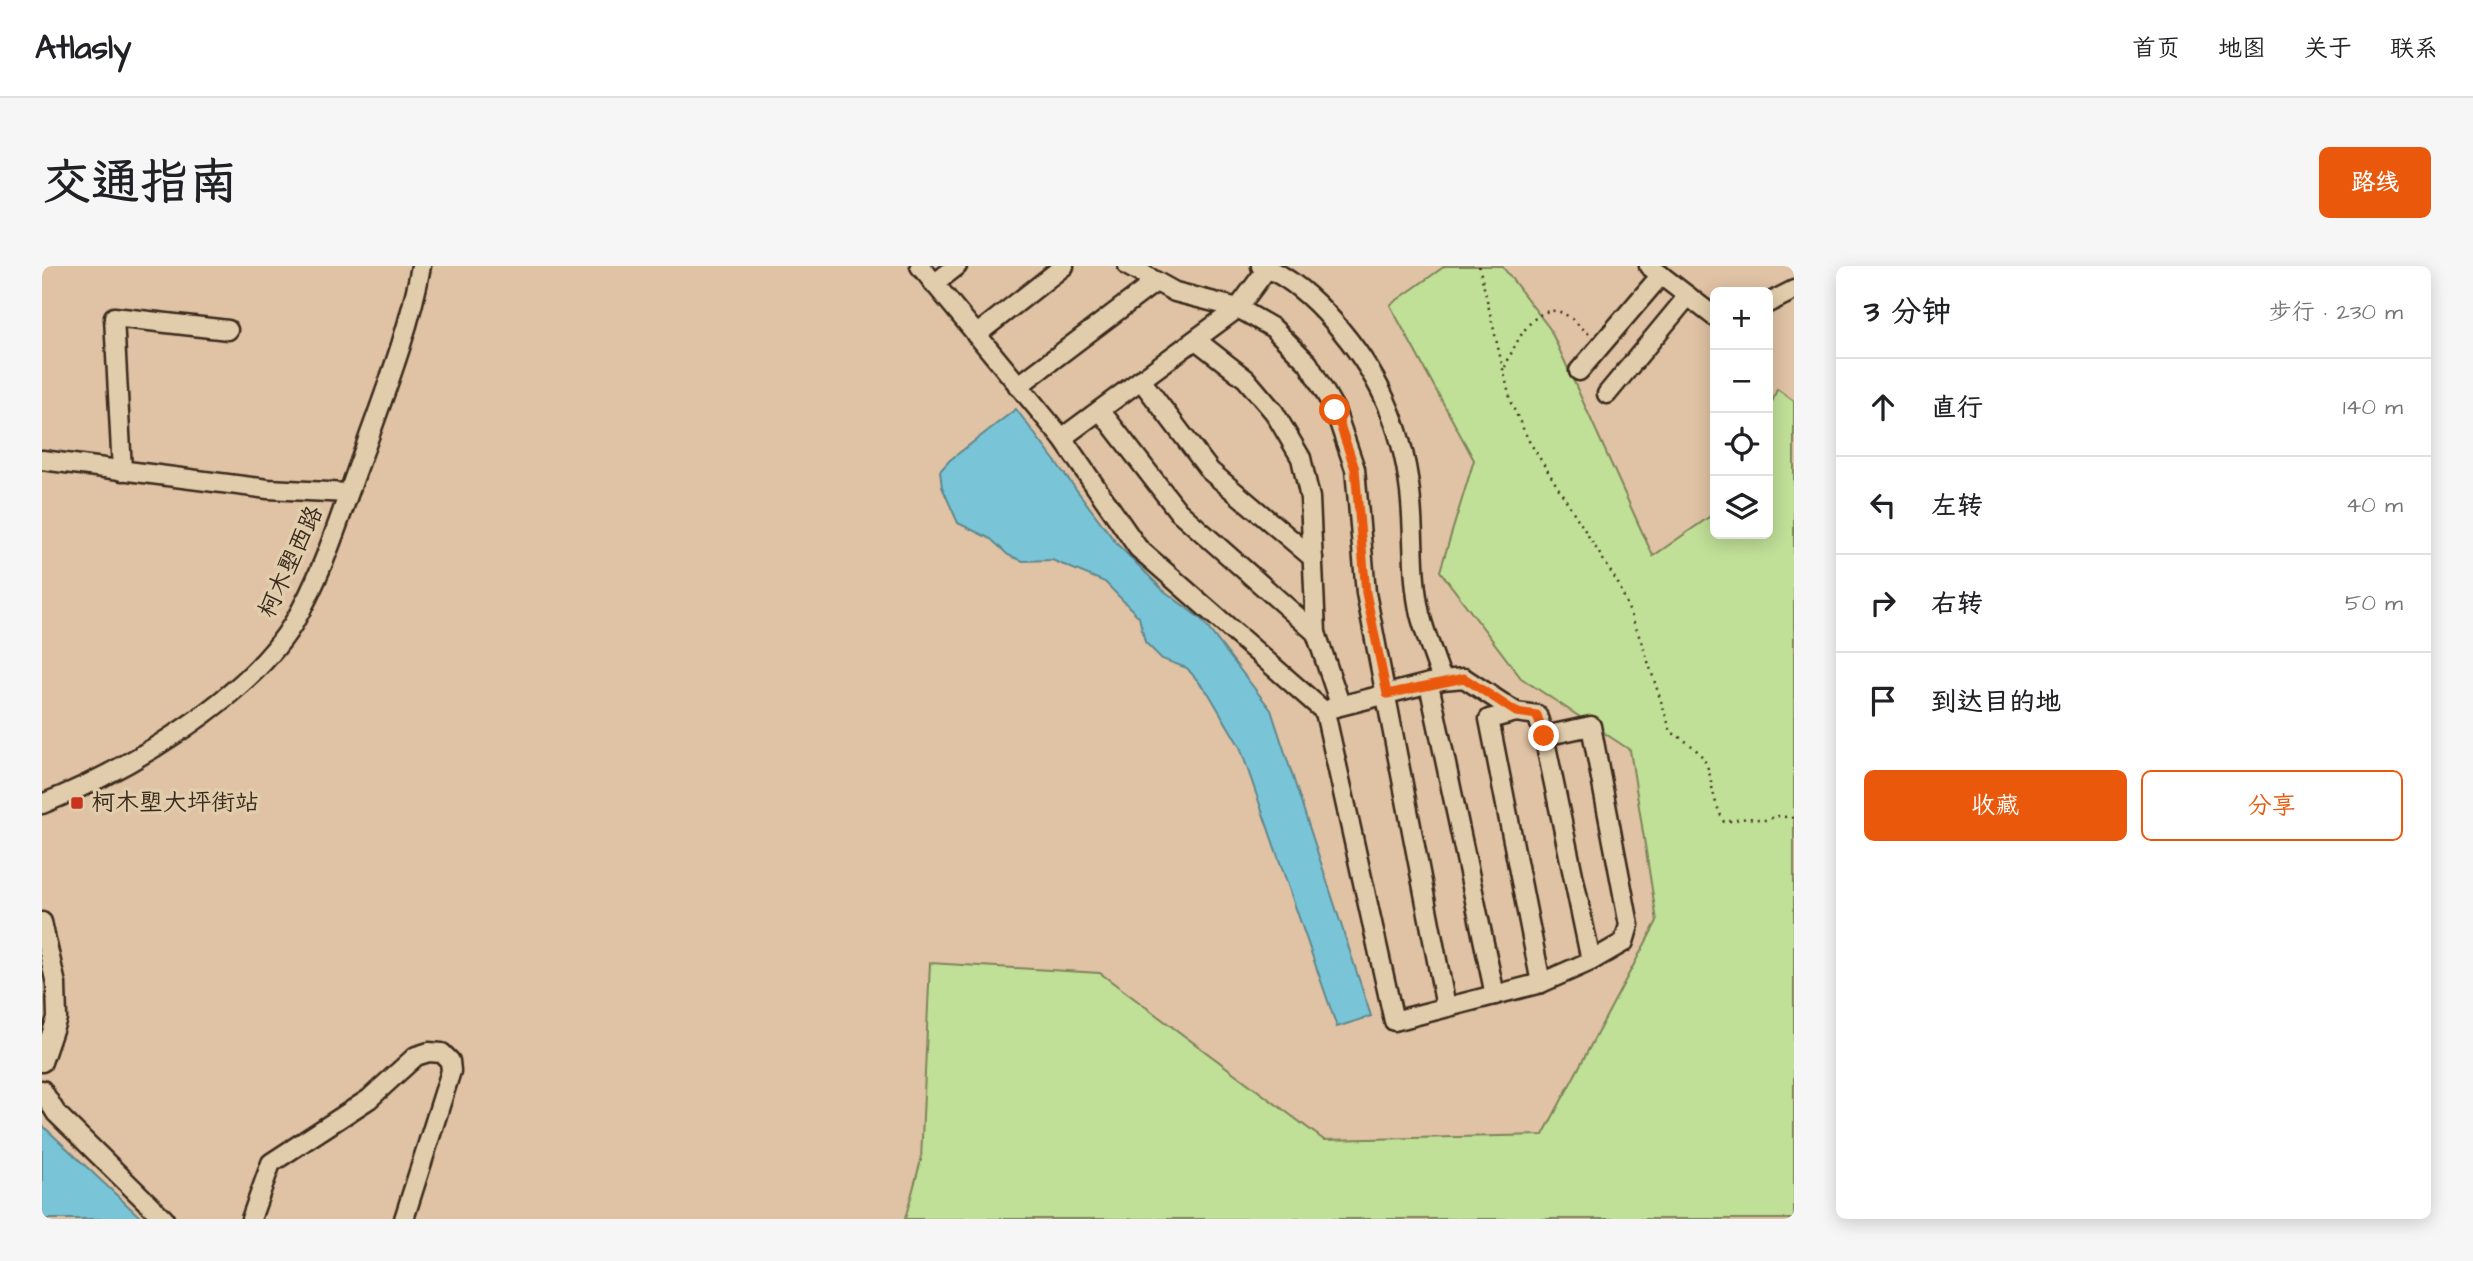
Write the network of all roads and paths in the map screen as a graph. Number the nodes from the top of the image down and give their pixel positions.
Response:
1 (421, 266) edge
2 (920, 266) edge
3 (957, 266) edge
4 (1064, 266) edge
5 (1128, 266) edge
6 (1479, 266) edge
7 (1266, 267) edge
8 (1655, 271) edge
9 (1154, 283) junction
10 (934, 284) junction
11 (1794, 290) edge
12 (1688, 296) junction
13 (1773, 300) edge
14 (1238, 308) junction
15 (1710, 313) edge
16 (228, 330) dead end
17 (976, 335) junction
18 (1195, 340) junction
19 (1603, 344) junction
20 (1505, 368) junction
21 (1579, 372) dead end
22 (1141, 380) junction
23 (1018, 386) junction
24 (1607, 394) dead end
25 (1100, 410) junction
26 (1062, 438) junction
27 (42, 460) edge
28 (122, 471) junction
29 (348, 493) junction
30 (1313, 558) junction
31 (1316, 633) junction
32 (1436, 682) junction
33 (1387, 694) junction
34 (1332, 708) junction
35 (1516, 712) junction
36 (1544, 736) junction
37 (42, 804) edge
38 (1794, 818) edge
39 (42, 922) edge
40 (1591, 961) junction
41 (1541, 983) junction
42 (1494, 995) junction
43 (1446, 1007) junction
44 (42, 1062) edge
45 (42, 1090) edge
46 (164, 1219) edge
47 (251, 1219) edge
48 (404, 1219) edge

1 - 29 street, 柯木塱西路
2 - 10 street
3 - 10 street
4 - 17 street
5 - 9 street
6 - 20 path
7 - 14 street
7 - 32 street
8 - 12 street
8 - 19 street
9 - 14 street
9 - 23 street
10 - 17 street
11 - 13 street
12 - 15 street
12 - 24 street
14 - 18 street
14 - 33 street
16 - 28 street
17 - 23 street
18 - 22 street
18 - 30 street
19 - 20 path
19 - 21 street
20 - 38 path
22 - 25 street
22 - 30 street
23 - 26 street
25 - 26 street
25 - 31 street
26 - 34 street
27 - 28 street
28 - 29 street
29 - 37 street, 柯木塱西路
30 - 31 street
31 - 34 street
32 - 33 street
32 - 35 street
32 - 42 street
33 - 34 street
33 - 43 street
34 - 43 street
35 - 36 street
35 - 41 street
36 - 40 street
36 - 40 street
39 - 44 street
40 - 41 street
41 - 42 street
42 - 43 street
45 - 46 street
47 - 48 street

